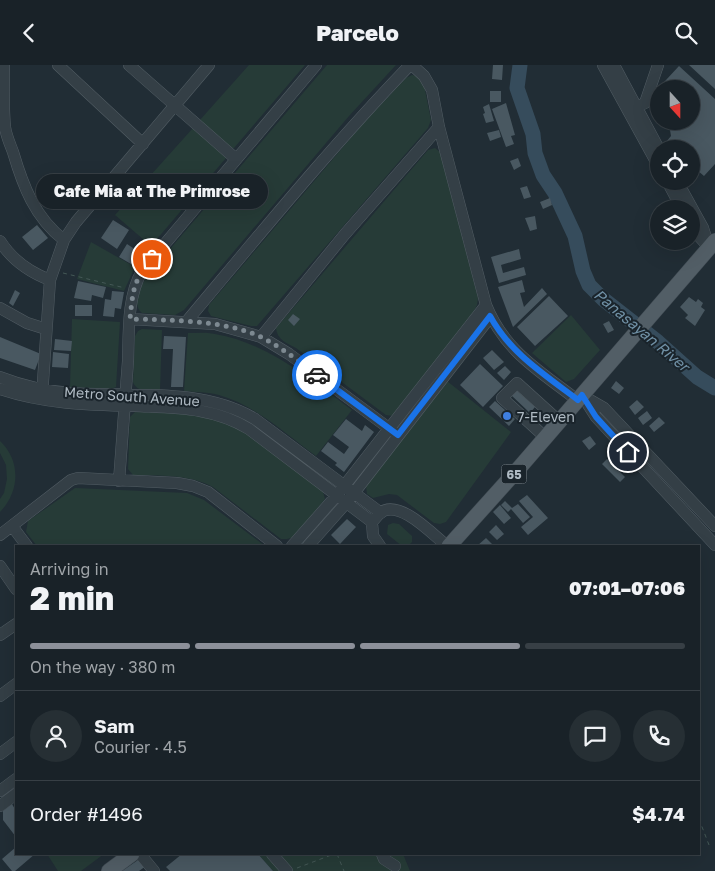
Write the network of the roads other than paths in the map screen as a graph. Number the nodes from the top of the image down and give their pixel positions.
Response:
1 (4, 65) edge
2 (58, 65) edge
3 (129, 65) edge
4 (316, 65) edge
5 (411, 65) edge
6 (603, 65) edge
7 (614, 65) edge
8 (658, 65) edge
9 (202, 67) edge
10 (175, 107) junction
11 (632, 110) junction
12 (439, 127) junction
13 (653, 140) edge
14 (143, 144) junction
15 (650, 148) edge
16 (236, 159) junction
17 (682, 190) edge
18 (700, 236) edge
19 (64, 240) junction
20 (0, 241) edge
21 (712, 244) edge
22 (52, 275) junction
23 (0, 307) edge
24 (488, 310) junction
25 (130, 319) junction
26 (187, 321) junction
27 (46, 329) junction
28 (261, 337) junction
29 (0, 377) edge
30 (0, 389) edge
31 (125, 394) junction
32 (42, 395) junction
33 (580, 398) junction
34 (124, 406) junction
35 (559, 421) junction
36 (394, 432) junction
37 (545, 437) junction
38 (659, 467) junction
39 (650, 476) junction
40 (120, 481) junction
41 (349, 489) junction
42 (342, 499) junction
43 (381, 513) junction
44 (372, 523) junction
45 (12, 526) junction
46 (715, 526) edge
47 (0, 535) edge
48 (26, 545) edge
49 (277, 545) edge
50 (293, 545) edge
51 (309, 545) edge
52 (379, 545) edge
53 (447, 545) edge
54 (449, 545) edge
55 (715, 545) edge
56 (2, 571) edge
57 (15, 588) edge
58 (15, 625) edge
59 (0, 635) edge
60 (15, 685) edge
61 (0, 696) edge
62 (15, 743) edge
63 (0, 753) edge
64 (15, 780) edge
65 (0, 791) edge
66 (15, 795) edge
67 (0, 806) edge
68 (131, 855) edge
69 (141, 855) edge
70 (273, 855) edge
71 (382, 855) edge
72 (396, 855) edge
73 (395, 868) edge
74 (292, 869) edge
75 (109, 871) edge
76 (154, 871) edge

1 - 19 street
2 - 14 street
3 - 10 street
4 - 16 street
5 - 12 street
5 - 26 street
6 - 11 street
7 - 11 street
8 - 11 street
9 - 10 street
10 - 14 street
10 - 16 street
11 - 13 street
11 - 15 street
12 - 24 street
12 - 28 street
14 - 19 street
16 - 25 street
17 - 21 street
18 - 21 street
19 - 22 street
20 - 22 street
21 - 33 main road, 65
22 - 27 street
23 - 27 street
24 - 33 street
24 - 36 street
25 - 26 street
25 - 31 street
26 - 28 street
27 - 32 street
28 - 36 street
29 - 32 street, Metro South Avenue
30 - 32 street, Metro South Avenue
31 - 32 street, Metro South Avenue
31 - 34 street
31 - 41 street, Metro South Avenue
32 - 34 street, Metro South Avenue
33 - 35 main road, 65
33 - 38 street
33 - 39 street
34 - 40 street
34 - 42 street, Metro South Avenue
35 - 37 main road, 65
35 - 37 street
36 - 41 street
37 - 54 main road, 65
38 - 39 street
38 - 46 street
39 - 55 street
40 - 45 street
40 - 49 street
41 - 42 street
41 - 43 street, Metro South Avenue
42 - 44 street, Metro South Avenue
42 - 50 street
42 - 51 street
43 - 44 street
43 - 53 street
44 - 52 street
45 - 47 street
45 - 48 street
56 - 57 street
58 - 59 street
60 - 61 street
62 - 63 street
64 - 65 street
66 - 67 street
68 - 75 main road
69 - 76 street
70 - 74 street
71 - 73 street
72 - 73 street

